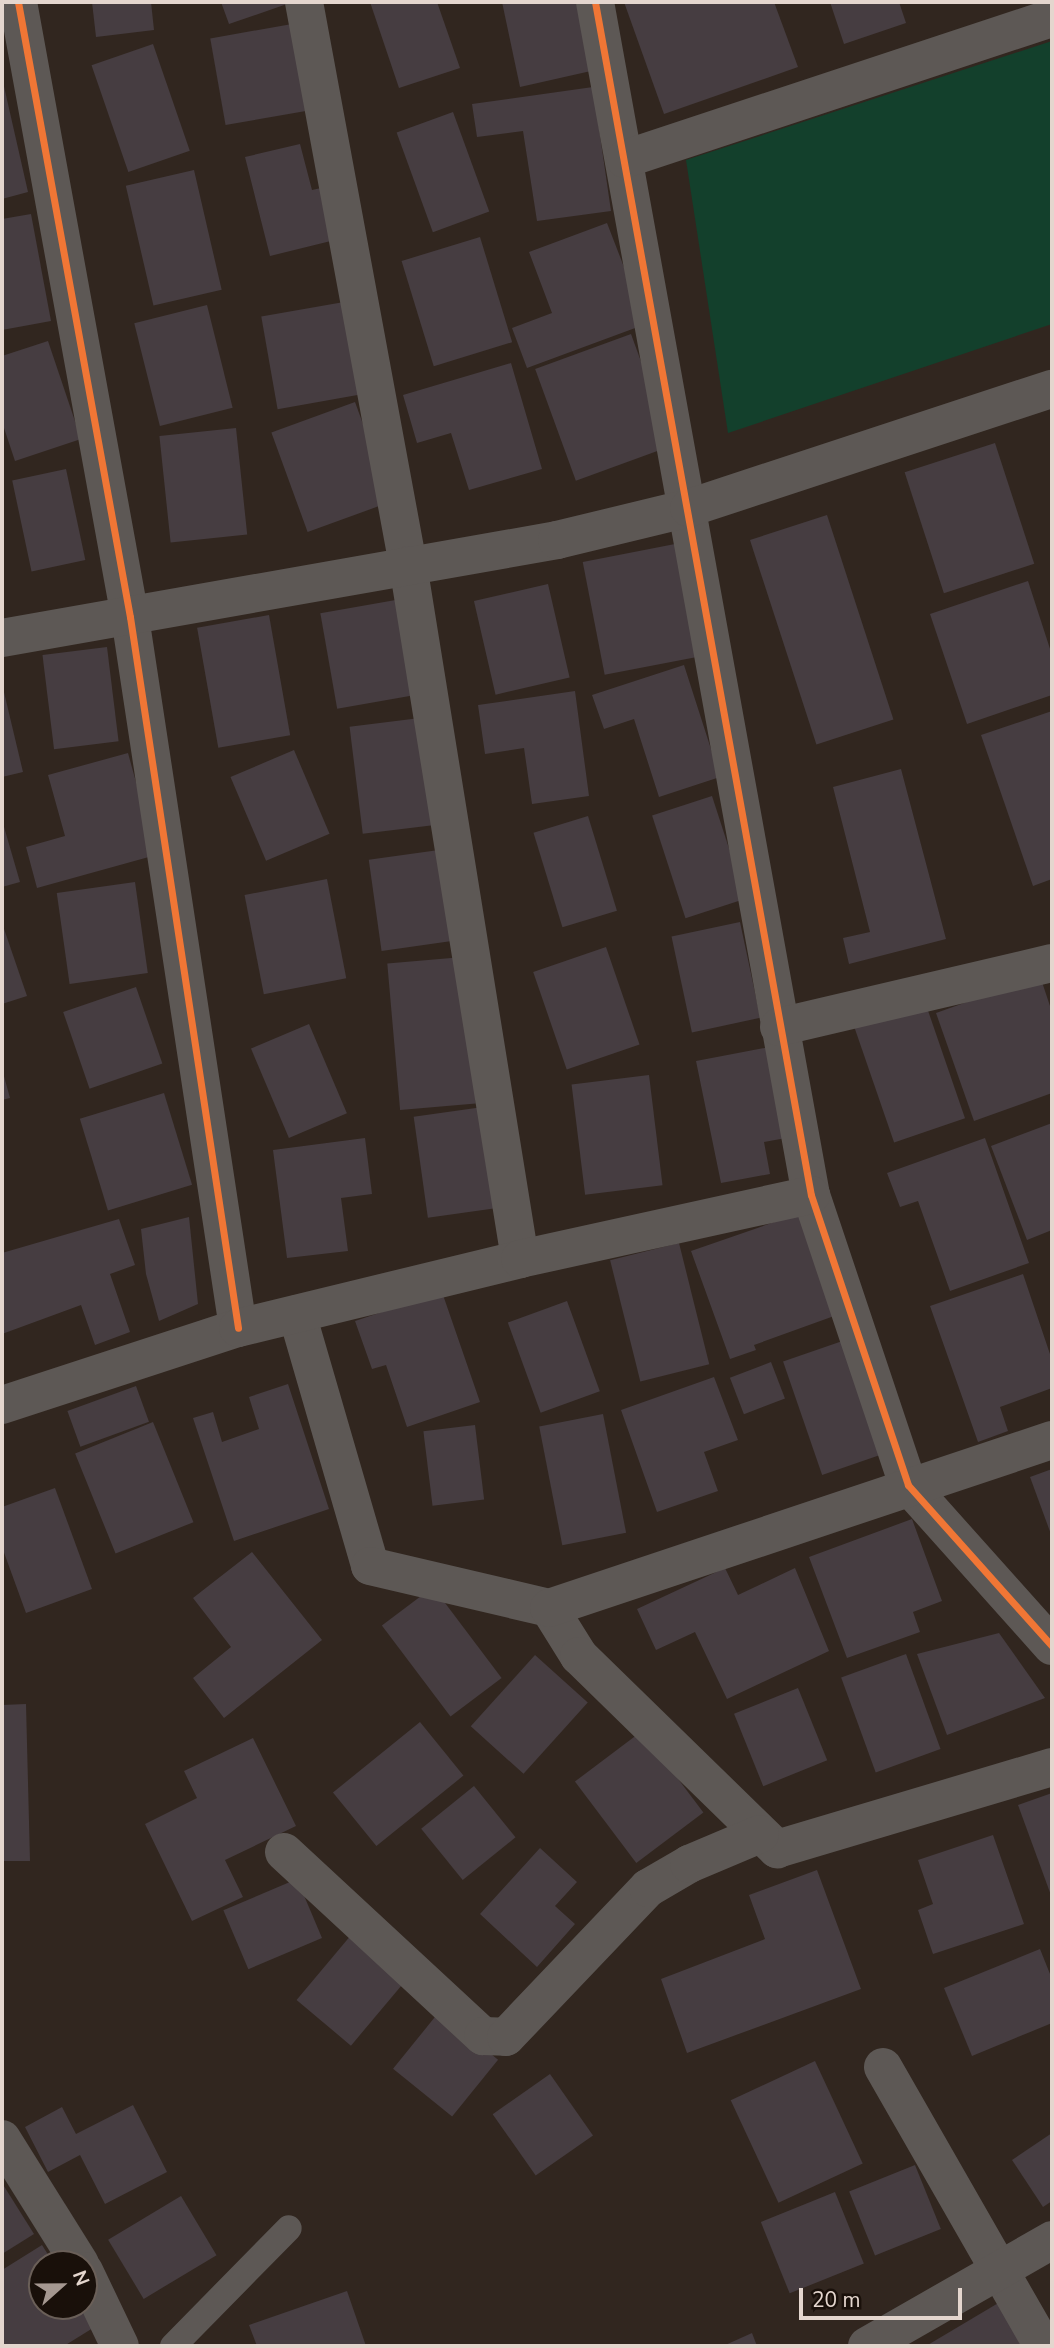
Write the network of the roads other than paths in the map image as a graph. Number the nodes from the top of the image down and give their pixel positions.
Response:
1 (18, 2) edge
2 (304, 2) edge
3 (595, 2) edge
4 (1052, 18) edge
5 (625, 159) junction
6 (1052, 388) edge
7 (689, 508) junction
8 (408, 565) junction
9 (130, 617) junction
10 (2, 638) edge
11 (1051, 968) edge
12 (779, 1027) junction
13 (811, 1195) junction
14 (520, 1259) junction
15 (297, 1314) junction
16 (238, 1328) junction
17 (2, 1405) edge
18 (1052, 1440) edge
19 (908, 1485) junction
20 (549, 1608) junction
21 (1052, 1646) edge
22 (1052, 1767) edge
23 (761, 1834) junction
24 (284, 1853) dead end
25 (883, 2067) dead end
26 (2, 2139) edge
27 (289, 2228) dead end
28 (1052, 2240) edge
29 (71, 2250) edge
30 (1000, 2270) junction
31 (98, 2300) edge
32 (120, 2346) edge
33 (173, 2346) edge
34 (867, 2346) edge
35 (1043, 2346) edge

1 - 9 street
2 - 8 street
3 - 5 street
4 - 5 street
5 - 7 street
6 - 7 street
7 - 8 street
7 - 12 street
8 - 9 street
8 - 14 street
9 - 10 street
9 - 16 street
11 - 12 street
12 - 13 street
13 - 14 street
13 - 19 street
14 - 15 street
15 - 16 street
15 - 20 street
16 - 17 street
18 - 19 street
19 - 20 street
19 - 21 street
20 - 23 street
22 - 23 street
23 - 24 street
25 - 30 street
26 - 29 street
27 - 33 lane
28 - 30 street
30 - 34 street
30 - 35 street
31 - 32 street

